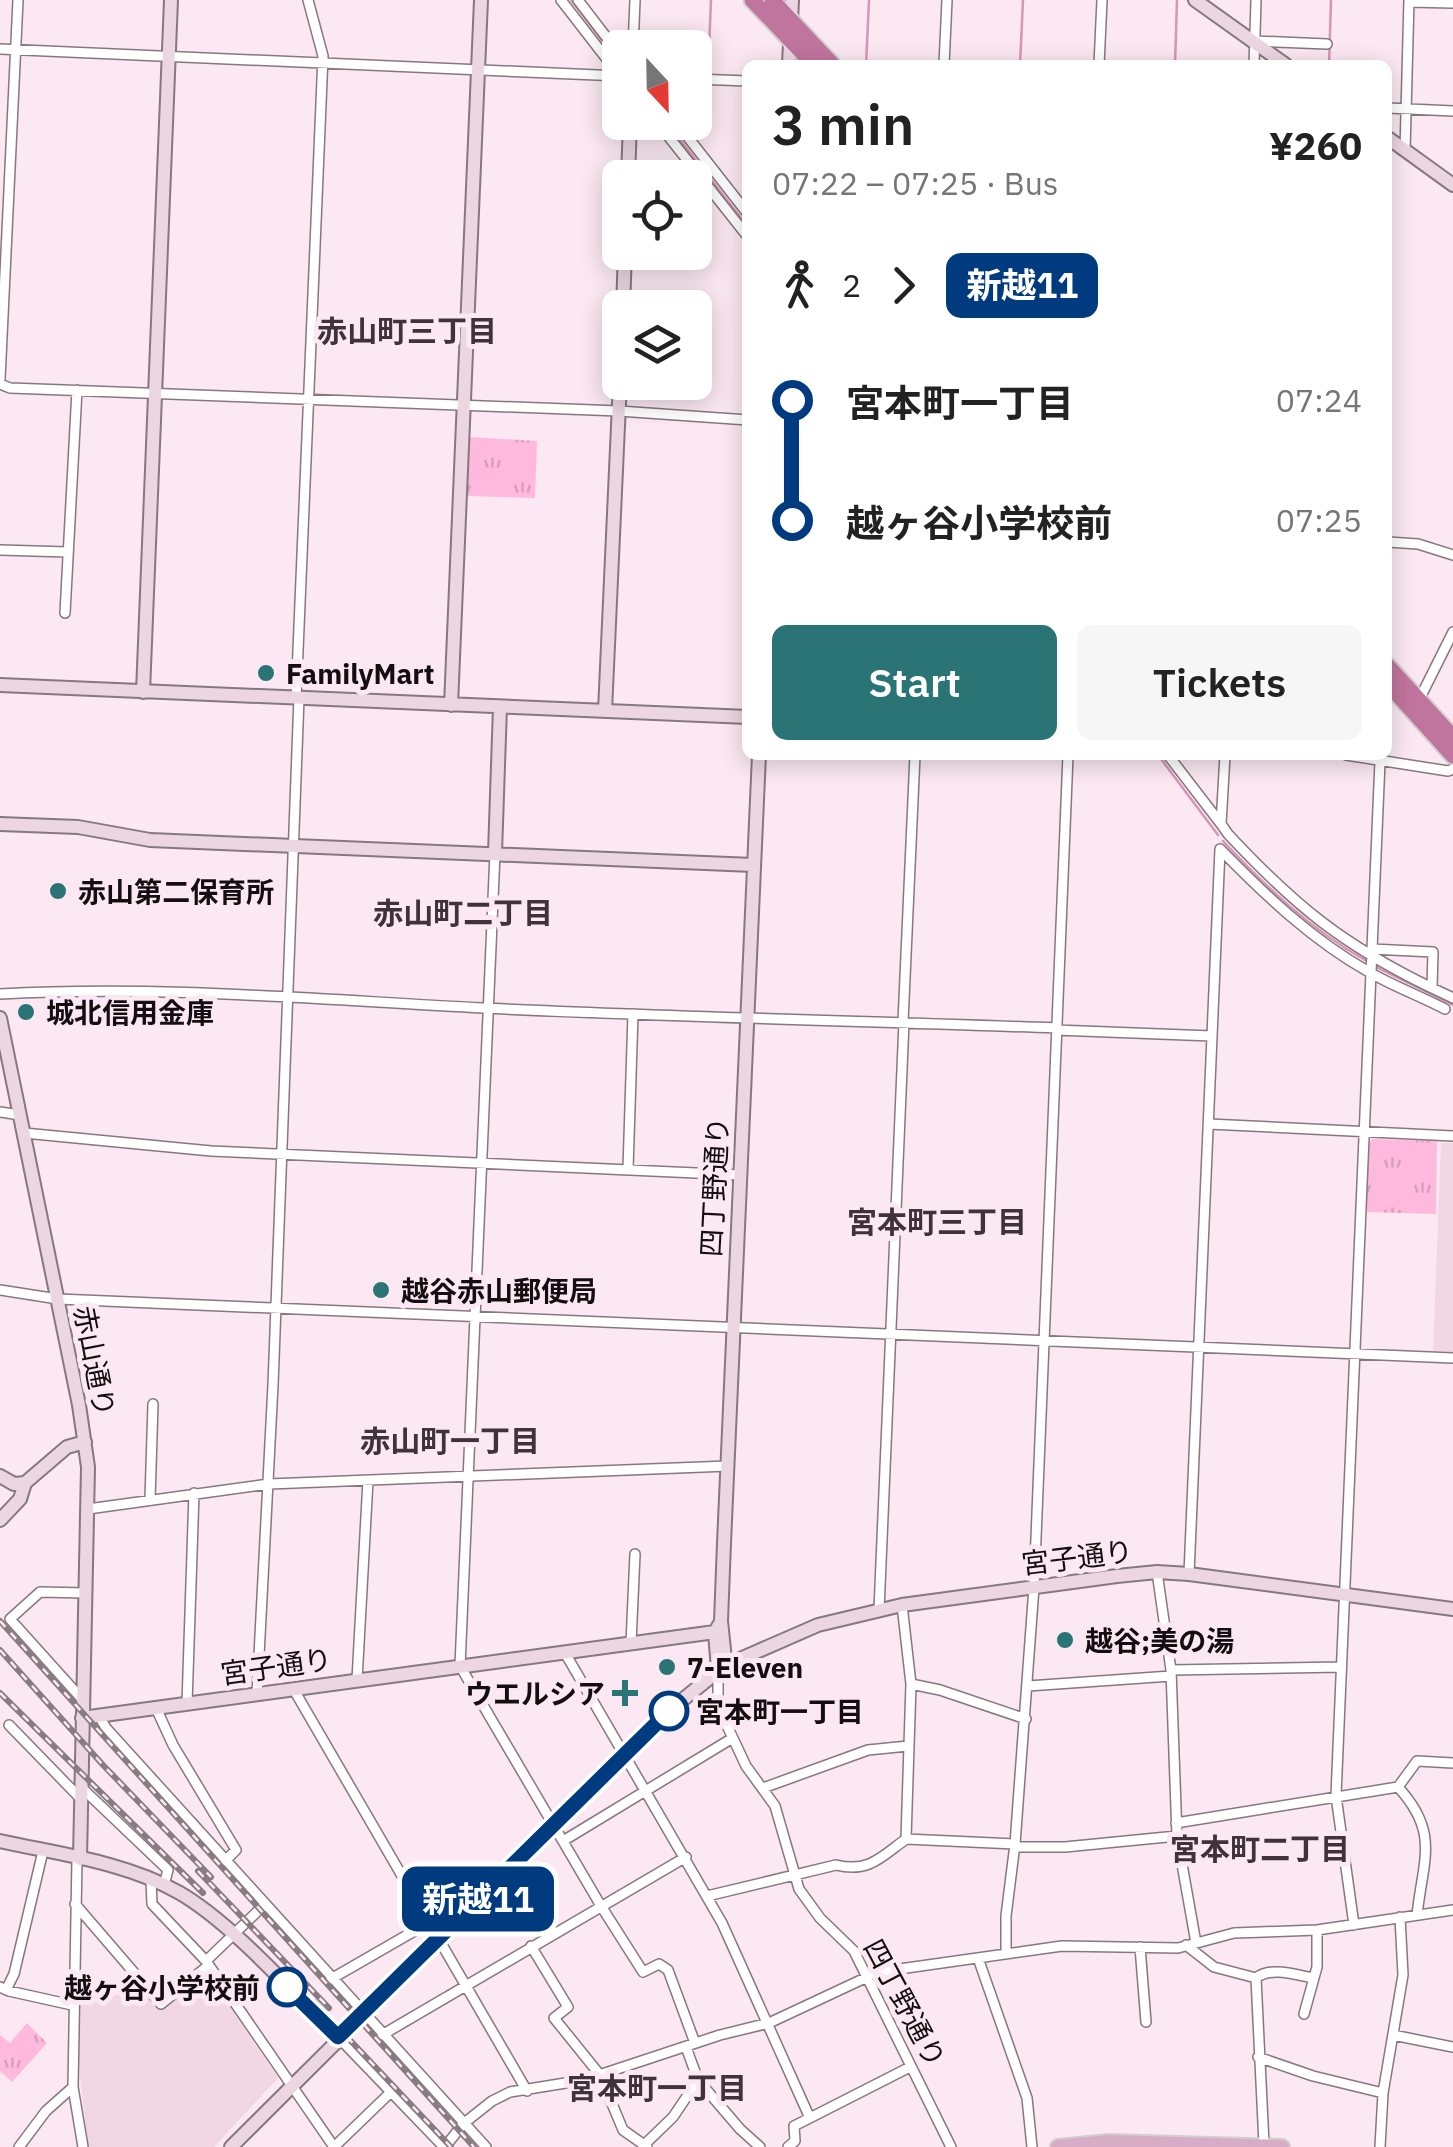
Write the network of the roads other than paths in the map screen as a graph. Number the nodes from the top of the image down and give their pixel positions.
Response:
1 (18, 0) edge
2 (172, 0) edge
3 (308, 0) edge
4 (481, 0) edge
5 (562, 0) edge
6 (578, 0) edge
7 (636, 0) edge
8 (752, 0) edge
9 (772, 0) edge
10 (792, 0) edge
11 (947, 0) edge
12 (1102, 0) edge
13 (1195, 0) edge
14 (1256, 0) edge
15 (1409, 1) edge
16 (1453, 3) edge
17 (792, 21) junction
18 (634, 30) edge
19 (602, 31) edge
20 (790, 40) junction
21 (1255, 42) junction
22 (1327, 44) dead end
23 (0, 49) edge
24 (16, 50) junction
25 (169, 56) junction
26 (790, 60) edge
27 (809, 60) edge
28 (828, 60) edge
29 (944, 60) edge
30 (1099, 60) edge
31 (1254, 60) edge
32 (1279, 60) edge
33 (323, 62) junction
34 (478, 70) junction
35 (712, 80) edge
36 (742, 81) edge
37 (1392, 108) edge
38 (1404, 108) junction
39 (1453, 111) edge
40 (671, 140) edge
41 (690, 140) edge
42 (1392, 141) edge
43 (1404, 150) junction
44 (1453, 185) edge
45 (742, 206) edge
46 (742, 229) edge
47 (0, 381) edge
48 (77, 390) junction
49 (156, 392) junction
50 (309, 400) junction
51 (619, 400) edge
52 (463, 405) junction
53 (618, 412) junction
54 (742, 420) edge
55 (1392, 542) edge
56 (0, 550) edge
57 (68, 552) junction
58 (1453, 555) edge
59 (65, 613) dead end
60 (1453, 632) edge
61 (1392, 670) edge
62 (0, 685) edge
63 (1392, 688) edge
64 (143, 692) junction
65 (298, 698) junction
66 (1420, 700) junction
67 (450, 704) junction
68 (500, 707) junction
69 (605, 711) junction
70 (742, 718) edge
71 (1453, 737) edge
72 (1453, 756) edge
73 (759, 760) edge
74 (915, 760) edge
75 (1068, 760) edge
76 (1172, 760) edge
77 (1224, 760) edge
78 (1374, 760) edge
79 (1380, 761) junction
80 (1453, 769) edge
81 (0, 824) edge
82 (1221, 824) junction
83 (295, 845) junction
84 (495, 854) junction
85 (753, 865) junction
86 (1372, 953) junction
87 (1369, 972) junction
88 (1432, 988) junction
89 (0, 994) edge
90 (288, 998) junction
91 (1453, 998) edge
92 (488, 1008) junction
93 (1446, 1009) dead end
94 (633, 1014) junction
95 (748, 1016) junction
96 (0, 1018) edge
97 (904, 1022) junction
98 (1056, 1029) junction
99 (1212, 1036) junction
100 (4, 1055) edge
101 (0, 1112) edge
102 (20, 1114) junction
103 (1208, 1124) junction
104 (1362, 1132) junction
105 (24, 1133) junction
106 (1453, 1136) edge
107 (282, 1154) junction
108 (480, 1162) junction
109 (628, 1169) junction
110 (740, 1175) junction
111 (0, 1290) edge
112 (58, 1299) junction
113 (276, 1309) junction
114 (474, 1317) junction
115 (733, 1329) junction
116 (890, 1334) junction
117 (1044, 1341) junction
118 (1199, 1347) junction
119 (1353, 1354) junction
120 (1453, 1358) edge
121 (153, 1404) dead end
122 (85, 1442) junction
123 (728, 1466) junction
124 (0, 1476) edge
125 (467, 1478) junction
126 (368, 1480) junction
127 (25, 1483) junction
128 (269, 1484) junction
129 (194, 1493) junction
130 (150, 1499) junction
131 (88, 1509) junction
132 (0, 1520) edge
133 (635, 1554) dead end
134 (1157, 1572) junction
135 (1189, 1574) junction
136 (1034, 1587) junction
137 (86, 1593) junction
138 (1344, 1595) junction
139 (902, 1605) junction
140 (1453, 1609) edge
141 (879, 1610) junction
142 (718, 1626) junction
143 (631, 1643) junction
144 (565, 1652) junction
145 (460, 1666) junction
146 (1341, 1668) junction
147 (718, 1672) junction
148 (1171, 1673) junction
149 (356, 1680) junction
150 (911, 1684) junction
151 (1028, 1686) junction
152 (294, 1690) junction
153 (257, 1694) junction
154 (81, 1698) junction
155 (188, 1704) junction
156 (156, 1708) junction
157 (99, 1716) junction
158 (82, 1718) junction
159 (1026, 1719) junction
160 (10, 1725) dead end
161 (731, 1739) junction
162 (908, 1746) junction
163 (625, 1753) junction
164 (1453, 1763) edge
165 (1398, 1787) junction
166 (763, 1788) junction
167 (646, 1791) junction
168 (82, 1794) junction
169 (1336, 1796) junction
170 (1176, 1823) junction
171 (552, 1825) junction
172 (1177, 1836) junction
173 (906, 1839) junction
174 (564, 1841) junction
175 (0, 1842) edge
176 (1015, 1845) junction
177 (43, 1851) junction
178 (686, 1857) junction
179 (79, 1859) junction
180 (225, 1861) junction
181 (792, 1874) junction
182 (157, 1882) junction
183 (707, 1896) junction
184 (76, 1904) junction
185 (264, 1905) junction
186 (601, 1906) junction
187 (1453, 1910) edge
188 (1417, 1915) junction
189 (1400, 1917) junction
190 (430, 1922) junction
191 (1354, 1925) junction
192 (1318, 1930) junction
193 (232, 1934) junction
194 (439, 1938) junction
195 (1191, 1944) junction
196 (530, 1946) junction
197 (1140, 1947) junction
198 (1006, 1954) junction
199 (978, 1958) junction
200 (207, 1963) junction
201 (866, 1976) junction
202 (1256, 1978) junction
203 (1314, 1978) junction
204 (331, 1979) junction
205 (466, 1983) junction
206 (3, 1989) edge
207 (72, 2005) junction
208 (362, 2014) junction
209 (1304, 2014) dead end
210 (1146, 2022) dead end
211 (769, 2023) junction
212 (1393, 2034) junction
213 (382, 2035) junction
214 (338, 2037) junction
215 (690, 2045) junction
216 (1453, 2047) edge
217 (1258, 2057) junction
218 (910, 2067) junction
219 (600, 2075) junction
220 (698, 2080) junction
221 (73, 2086) junction
222 (290, 2086) junction
223 (527, 2091) junction
224 (392, 2092) junction
225 (1383, 2093) junction
226 (810, 2116) junction
227 (463, 2124) junction
228 (1264, 2144) junction
229 (644, 2146) edge
230 (19, 2147) edge
231 (83, 2147) edge
232 (231, 2147) edge
233 (334, 2147) edge
234 (444, 2147) edge
235 (486, 2147) edge
236 (760, 2147) edge
237 (788, 2147) edge
238 (951, 2147) edge
239 (1032, 2147) edge
240 (1058, 2147) edge
241 (1282, 2147) edge
242 (1380, 2147) edge

1 - 24 street
2 - 25 street
3 - 33 street
4 - 34 street
5 - 34 street
6 - 19 street
7 - 18 street
8 - 20 highway
9 - 17 highway
10 - 17 street
11 - 29 street
12 - 30 street
13 - 21 street
14 - 21 street
15 - 16 street
15 - 38 street
17 - 20 street
17 - 28 highway
20 - 26 street
20 - 27 highway
21 - 22 street
21 - 31 street
21 - 32 street
23 - 24 street
24 - 25 street
24 - 47 street
25 - 33 street
25 - 49 street
33 - 34 street
33 - 50 street
34 - 52 street
35 - 36 street
37 - 38 street
38 - 39 street
38 - 43 street
40 - 46 street
41 - 45 street
42 - 43 street
43 - 44 street
47 - 48 street
48 - 49 street
48 - 57 street
49 - 50 street
49 - 64 street
50 - 52 street
50 - 65 street
51 - 53 street
52 - 53 street
52 - 67 street
53 - 54 street
53 - 69 street
55 - 58 street
56 - 57 street
57 - 59 street
60 - 66 street
61 - 66 highway
62 - 64 street
63 - 72 highway
64 - 65 street
65 - 67 street
65 - 83 street
66 - 71 highway
67 - 68 street
68 - 69 street
68 - 84 street
69 - 70 street
73 - 85 street, 四丁野通り
74 - 97 street
75 - 98 street
76 - 82 street
77 - 82 street
78 - 79 street
79 - 80 street
79 - 86 street
81 - 83 street
82 - 86 street
83 - 84 street
83 - 90 street
84 - 85 street
84 - 92 street
85 - 95 street, 四丁野通り
86 - 87 street
86 - 88 street
86 - 88 street
87 - 93 street
87 - 99 street
87 - 104 street
88 - 91 street
89 - 90 street
90 - 92 street
90 - 107 street
92 - 94 street
92 - 108 street
94 - 95 street
94 - 109 street
95 - 97 street
95 - 110 street, 四丁野通り
96 - 100 street, 赤山通り
97 - 98 street
97 - 116 street
98 - 99 street
98 - 117 street
99 - 103 street
100 - 102 street, 赤山通り
101 - 102 street
102 - 105 street, 赤山通り
103 - 104 street
103 - 118 street
104 - 106 street
104 - 119 street
105 - 107 street
105 - 112 street, 赤山通り
107 - 108 street
107 - 113 street
108 - 109 street
108 - 114 street
109 - 110 street
110 - 115 street, 四丁野通り
111 - 112 street
112 - 113 street
112 - 122 street, 赤山通り
113 - 114 street
113 - 128 street
114 - 115 street
114 - 125 street
115 - 116 street
115 - 123 street, 四丁野通り
116 - 117 street
116 - 141 street
117 - 118 street
117 - 136 street
118 - 119 street
118 - 135 street
119 - 120 street
119 - 138 street
121 - 130 street
122 - 127 street
122 - 131 street, 赤山通り
123 - 125 street
123 - 142 street, 四丁野通り
124 - 127 street
125 - 126 street
125 - 145 street
126 - 128 street
126 - 149 street
127 - 132 street
128 - 129 street
128 - 153 street
129 - 130 street
129 - 155 street
130 - 131 street
131 - 137 street, 赤山通り
133 - 143 street
134 - 135 street, 宮子通り
134 - 136 street, 宮子通り
134 - 148 street
135 - 138 street, 宮子通り
136 - 139 street, 宮子通り
136 - 151 street
137 - 154 street, 赤山通り
137 - 154 street
138 - 140 street, 宮子通り
138 - 146 street
139 - 141 street, 宮子通り
139 - 150 street
141 - 147 street, 宮子通り
142 - 143 street, 宮子通り
142 - 147 street, 四丁野通り
143 - 144 street, 宮子通り
144 - 145 street, 宮子通り
144 - 163 street
145 - 149 street, 宮子通り
145 - 171 street
146 - 148 street
146 - 169 street
147 - 161 street, 四丁野通り
147 - 163 street, 宮子通り
148 - 151 street
148 - 170 street
149 - 152 street, 宮子通り
150 - 159 street
150 - 162 street
151 - 159 street
152 - 153 street, 宮子通り
152 - 190 street
153 - 155 street, 宮子通り
154 - 158 street, 赤山通り
155 - 156 street, 宮子通り
156 - 157 street, 宮子通り
156 - 180 street
157 - 158 street, 宮子通り
157 - 180 street
158 - 168 street, 赤山通り
159 - 176 street
160 - 168 street
161 - 166 street, 四丁野通り
161 - 167 street
162 - 166 street
162 - 173 street
163 - 167 street
163 - 171 street, 宮子通り
164 - 165 street
165 - 169 street
165 - 188 street
166 - 181 street, 四丁野通り
167 - 174 street
167 - 178 street
168 - 179 street, 赤山通り
168 - 182 street
169 - 170 street
169 - 191 street
170 - 172 street
171 - 174 street
171 - 194 street, 宮子通り
172 - 176 street
172 - 195 street
173 - 176 street
173 - 181 street
174 - 186 street
175 - 177 street
176 - 198 street
177 - 179 street
177 - 206 street
178 - 183 street
178 - 186 street
179 - 182 street
179 - 184 street
180 - 185 street
181 - 183 street
181 - 201 street, 四丁野通り
182 - 193 street
182 - 200 street
183 - 211 street
184 - 200 street
184 - 207 street
185 - 193 street
185 - 204 street
186 - 196 street
186 - 215 street
187 - 188 street
188 - 189 street
189 - 191 street
189 - 212 street
190 - 194 street
190 - 204 street
191 - 192 street
192 - 195 street
192 - 203 street
193 - 200 street
193 - 214 street
194 - 205 street
194 - 208 street, 宮子通り
195 - 197 street
195 - 202 street
196 - 205 street
196 - 219 street
197 - 198 street
197 - 210 street
198 - 199 street
199 - 201 street
199 - 239 street
200 - 222 street
201 - 211 street
201 - 218 street, 四丁野通り
202 - 203 street
202 - 217 street
203 - 209 street
204 - 208 street
205 - 213 street
205 - 223 street
206 - 207 street
207 - 221 street
208 - 213 street
208 - 214 street, 宮子通り
211 - 215 street
211 - 226 street
212 - 216 street
212 - 225 street
213 - 227 street
214 - 222 street, 宮子通り
214 - 224 street
215 - 219 street
215 - 220 street
217 - 225 street
217 - 228 street
218 - 226 street
218 - 238 street, 四丁野通り
219 - 223 street
219 - 229 street
220 - 229 street
220 - 236 street
221 - 230 street
221 - 231 street
222 - 232 street, 宮子通り
222 - 233 street
223 - 227 street
224 - 233 street
224 - 234 street
225 - 242 street
226 - 237 street
227 - 234 street
227 - 235 street
228 - 240 main road
228 - 241 main road

